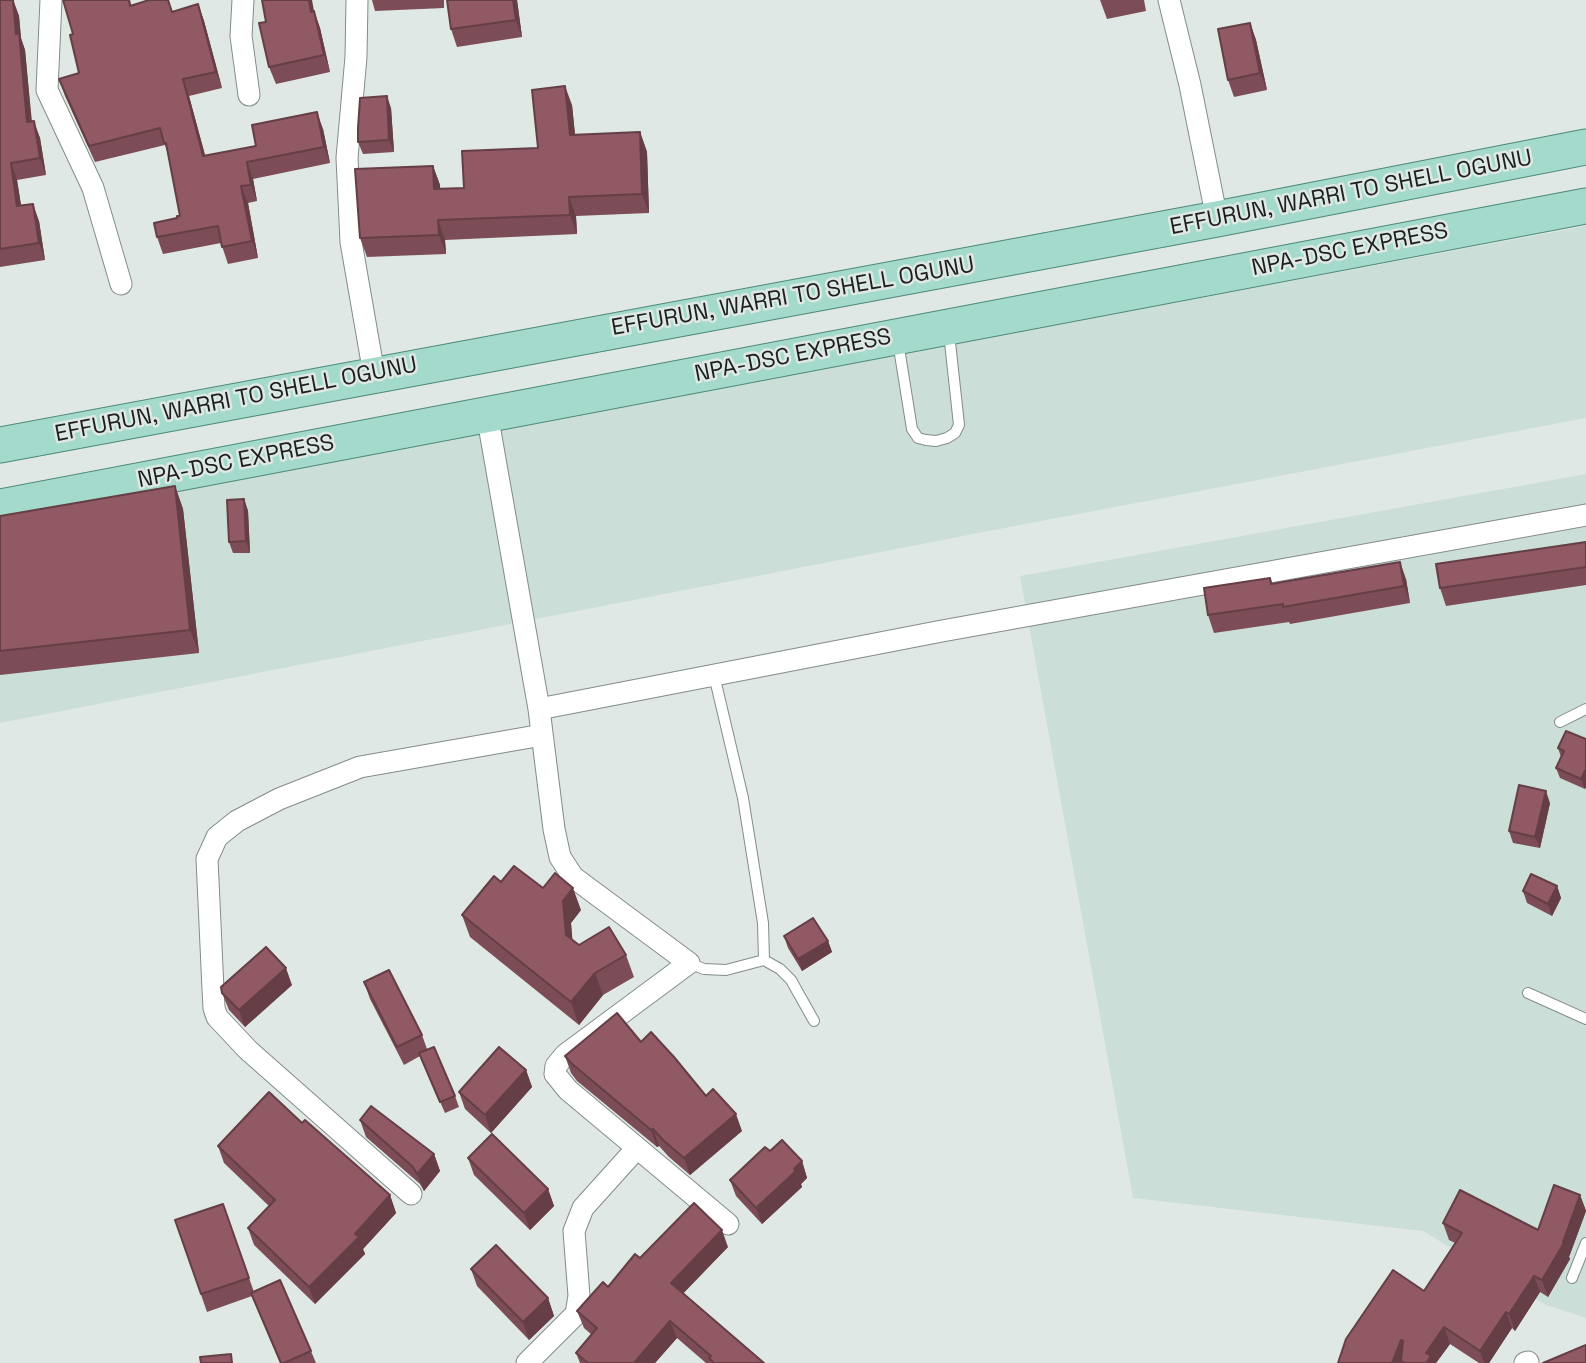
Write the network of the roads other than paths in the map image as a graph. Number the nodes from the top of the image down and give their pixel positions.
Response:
1 (51, 0) edge
2 (243, 0) edge
3 (357, 0) edge
4 (1170, 0) edge
5 (249, 95) dead end
6 (1586, 148) edge
7 (1586, 205) edge
8 (1217, 219) junction
9 (121, 284) dead end
10 (948, 327) junction
11 (897, 337) junction
12 (374, 374) junction
13 (487, 414) junction
14 (0, 445) edge
15 (0, 507) edge
16 (1586, 515) edge
17 (714, 675) junction
18 (539, 709) junction
19 (1586, 709) edge
20 (1560, 722) dead end
21 (542, 735) junction
22 (764, 960) junction
23 (689, 963) junction
24 (1528, 993) dead end
25 (1586, 1019) edge
26 (814, 1021) dead end
27 (637, 1148) junction
28 (411, 1194) dead end
29 (729, 1224) dead end
30 (1586, 1243) edge
31 (1572, 1278) dead end
32 (527, 1363) edge

1 - 9 street
2 - 5 street
3 - 12 street
4 - 8 street
6 - 8 main road, EFFURUN, WARRI TO SHELL OGUNU
7 - 10 main road, NPA-DSC EXPRESS
8 - 12 main road, EFFURUN, WARRI TO SHELL OGUNU
10 - 11 main road, NPA-DSC EXPRESS
10 - 11 lane
11 - 13 main road, NPA-DSC EXPRESS
12 - 14 main road, EFFURUN, WARRI TO SHELL OGUNU
13 - 15 main road, NPA-DSC EXPRESS
13 - 18 street
16 - 17 street
17 - 18 street
17 - 22 lane
18 - 21 street
19 - 20 lane
21 - 23 street
21 - 28 street
22 - 23 lane
22 - 26 lane
23 - 27 street
24 - 25 lane
27 - 29 street
27 - 32 street
30 - 31 lane

